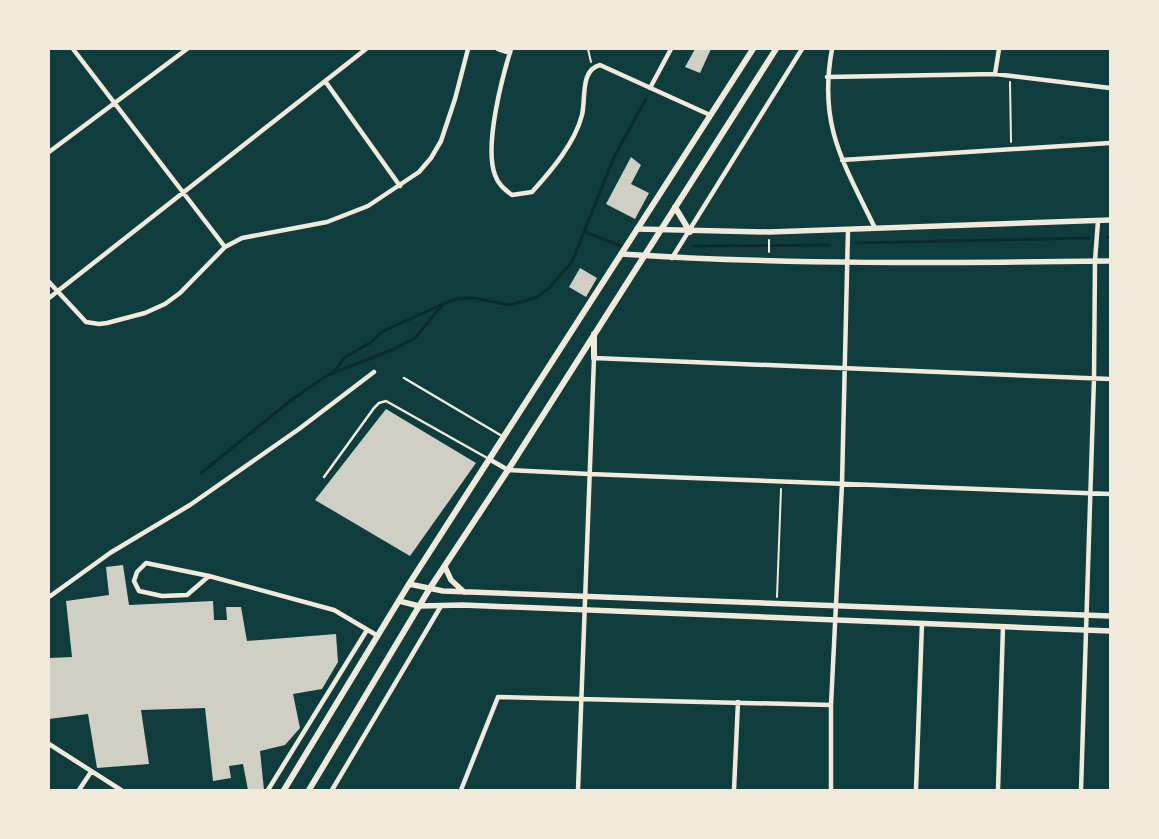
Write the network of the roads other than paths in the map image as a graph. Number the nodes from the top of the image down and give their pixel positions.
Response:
1 (73, 49) edge
2 (186, 49) edge
3 (366, 49) edge
4 (468, 49) edge
5 (498, 49) edge
6 (671, 49) edge
7 (753, 49) edge
8 (776, 49) edge
9 (802, 49) edge
10 (832, 49) edge
11 (999, 49) edge
12 (510, 51) edge
13 (995, 74) junction
14 (827, 77) junction
15 (325, 81) junction
16 (650, 88) junction
17 (1110, 88) edge
18 (115, 104) junction
19 (710, 115) junction
20 (1110, 143) edge
21 (49, 152) edge
22 (842, 160) junction
23 (400, 186) junction
24 (184, 194) junction
25 (675, 207) junction
26 (1110, 220) edge
27 (1098, 221) junction
28 (875, 228) junction
29 (637, 229) junction
30 (848, 230) junction
31 (659, 231) junction
32 (690, 232) junction
33 (225, 246) junction
34 (621, 254) junction
35 (644, 256) junction
36 (672, 258) junction
37 (847, 261) junction
38 (1095, 261) junction
39 (1110, 261) edge
40 (49, 282) edge
41 (57, 292) junction
42 (49, 298) edge
43 (594, 334) junction
44 (594, 358) junction
45 (845, 368) junction
46 (374, 372) dead end
47 (404, 378) dead end
48 (1094, 378) junction
49 (1110, 379) edge
50 (503, 437) junction
51 (489, 459) junction
52 (508, 470) junction
53 (589, 474) junction
54 (324, 477) dead end
55 (842, 484) junction
56 (1090, 494) junction
57 (1110, 494) edge
58 (445, 567) junction
59 (209, 576) junction
60 (409, 584) junction
61 (430, 588) junction
62 (464, 592) junction
63 (586, 596) junction
64 (49, 597) edge
65 (399, 601) junction
66 (836, 605) junction
67 (419, 606) junction
68 (441, 606) junction
69 (585, 610) junction
70 (1086, 616) junction
71 (1110, 616) edge
72 (835, 620) junction
73 (922, 623) junction
74 (1004, 626) junction
75 (367, 630) junction
76 (1086, 630) junction
77 (1110, 631) edge
78 (378, 636) junction
79 (582, 699) junction
80 (738, 702) junction
81 (832, 705) junction
82 (49, 744) edge
83 (91, 772) junction
84 (79, 790) edge
85 (121, 790) edge
86 (268, 790) edge
87 (284, 790) edge
88 (309, 790) edge
89 (332, 790) edge
90 (461, 790) edge
91 (578, 790) edge
92 (734, 790) edge
93 (831, 790) edge
94 (916, 790) edge
95 (998, 790) edge
96 (1081, 790) edge

1 - 18 street
2 - 18 street
3 - 15 street
4 - 23 street
5 - 12 street
6 - 16 street
7 - 19 main road
8 - 25 main road
9 - 32 street
10 - 14 street
11 - 13 street
12 - 16 street
13 - 14 street
13 - 17 street
14 - 22 street
15 - 23 street
15 - 24 street
16 - 19 street
18 - 21 street
18 - 24 street
19 - 29 main road
20 - 22 street
22 - 28 street
23 - 33 street
24 - 33 street
24 - 41 street
25 - 31 main road
25 - 32 main road
26 - 27 street
27 - 28 street
27 - 38 street
28 - 30 street
29 - 31 street
29 - 34 main road
30 - 32 street
30 - 37 street
31 - 32 street
31 - 35 main road
32 - 36 street
33 - 41 street
34 - 35 street
34 - 50 main road
35 - 36 street
35 - 43 main road
36 - 37 street
37 - 38 street
37 - 45 street
38 - 39 street
38 - 48 street
40 - 41 street
41 - 42 street
43 - 44 main road
43 - 52 main road
44 - 45 street
44 - 53 street
45 - 48 street
45 - 55 street
46 - 64 street
47 - 50 lane
48 - 49 street
48 - 56 street
50 - 51 main road
51 - 52 street
51 - 54 lane
51 - 60 main road
52 - 53 street
52 - 58 main road
53 - 55 street
53 - 63 street
55 - 56 street
55 - 66 street
56 - 57 street
56 - 70 street
58 - 61 main road
58 - 62 street
59 - 59 street
59 - 75 street
60 - 61 street
60 - 65 main road
61 - 62 street
61 - 67 main road
62 - 63 street
63 - 66 street
63 - 69 street
65 - 67 street
65 - 78 main road
66 - 70 street
66 - 72 street
67 - 68 street
67 - 88 main road
68 - 69 street
68 - 89 street
69 - 72 street
69 - 79 street
70 - 71 street
70 - 76 street
72 - 73 street
72 - 81 street
73 - 74 street
73 - 94 street
74 - 76 street
74 - 95 street
75 - 78 street
75 - 86 street
76 - 77 street
76 - 96 street
78 - 87 main road
79 - 80 street
79 - 90 street
79 - 91 street
80 - 81 street
80 - 92 street
81 - 93 street
82 - 83 street
83 - 84 street
83 - 85 street

